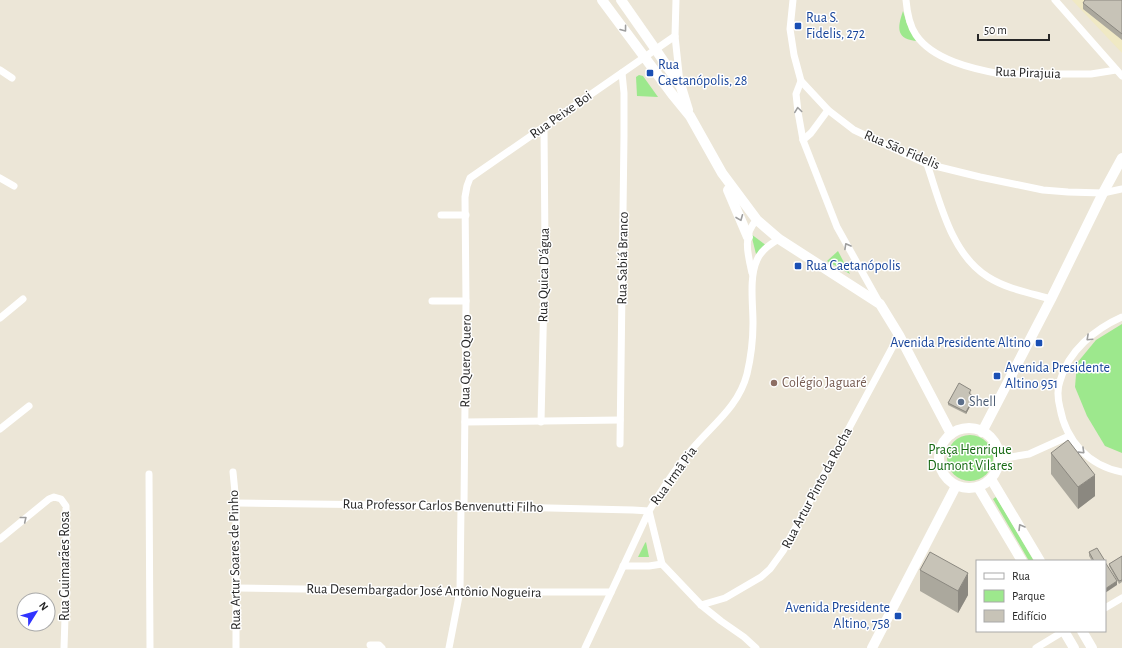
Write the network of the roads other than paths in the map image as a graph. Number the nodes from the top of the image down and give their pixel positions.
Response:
1 (602, 0) edge
2 (621, 0) edge
3 (676, 0) edge
4 (793, 0) edge
5 (906, 0) edge
6 (1055, 0) edge
7 (675, 36) junction
8 (656, 50) junction
9 (645, 57) junction
10 (0, 70) edge
11 (1116, 70) junction
12 (622, 73) junction
13 (1122, 76) edge
14 (12, 78) dead end
15 (801, 81) junction
16 (680, 87) junction
17 (828, 110) junction
18 (690, 116) junction
19 (544, 128) junction
20 (803, 140) junction
21 (1122, 158) edge
22 (927, 164) junction
23 (476, 172) joint
24 (722, 173) junction
25 (0, 178) edge
26 (14, 186) dead end
27 (1122, 189) edge
28 (1103, 193) junction
29 (442, 215) dead end
30 (466, 215) junction
31 (757, 220) junction
32 (748, 237) junction
33 (778, 239) junction
34 (753, 277) junction
35 (1052, 298) junction
36 (23, 299) dead end
37 (432, 301) dead end
38 (466, 301) junction
39 (880, 304) junction
40 (1122, 317) edge
41 (0, 318) edge
42 (899, 335) junction
43 (29, 406) dead end
44 (620, 420) junction
45 (465, 422) junction
46 (541, 422) junction
47 (0, 429) edge
48 (982, 432) junction
49 (951, 434) junction
50 (1069, 436) junction
51 (620, 444) dead end
52 (999, 459) junction
53 (233, 472) dead end
54 (1122, 472) edge
55 (149, 474) dead end
56 (991, 479) junction
57 (956, 486) junction
58 (978, 487) junction
59 (236, 503) junction
60 (462, 506) junction
61 (649, 512) junction
62 (0, 539) edge
63 (1021, 560) edge
64 (1039, 560) edge
65 (662, 564) junction
66 (623, 566) junction
67 (236, 588) junction
68 (460, 591) junction
69 (611, 592) junction
70 (1122, 598) edge
71 (701, 605) junction
72 (1106, 607) edge
73 (1062, 632) edge
74 (1065, 632) edge
75 (1083, 632) edge
76 (370, 644) dead end
77 (64, 648) edge
78 (150, 648) edge
79 (236, 648) edge
80 (382, 648) edge
81 (449, 648) edge
82 (585, 648) edge
83 (756, 648) edge
84 (872, 648) edge
85 (1036, 648) edge
86 (1074, 648) edge
87 (1092, 648) edge

1 -> 9 main road
2 - 8 main road
3 - 7 street
4 - 15 street, Rua São Fidelis
5 - 11 street, Rua Pirajuia
6 - 11 street
7 - 8 street
7 - 16 street
8 - 9 street
8 - 16 main road
9 - 12 street, Rua Peixe Boi
9 - 18 main road
10 - 14 street
11 - 13 street
12 - 19 street, Rua Peixe Boi
12 - 44 street, Rua Sabiá Branco
15 - 17 street, Rua São Fidelis
20 -> 15 street
16 - 18 main road
17 - 20 street
17 - 22 street, Rua São Fidelis
18 - 24 main road
19 - 23 street, Rua Peixe Boi
19 - 46 street, Rua Quica D'água
39 -> 20 street
21 - 28 main road
22 - 28 street, Rua São Fidelis
22 - 35 street
23 - 30 street, Rua Quero Quero
24 - 31 main road
24 -> 32 main road
25 - 26 street
27 - 28 street, Rua São Fidelis
28 - 35 main road
29 - 30 street
30 - 38 street, Rua Quero Quero
31 - 32 street, Rua Irmã Pia
31 - 33 main road
32 - 34 street, Rua Irmã Pia
33 - 34 street, Rua Irmã Pia
33 - 39 main road
34 - 61 street, Rua Irmã Pia
35 - 48 main road
36 - 41 street
37 - 38 street, Rua Quero Quero
38 - 45 street, Rua Quero Quero
39 - 42 main road
40 -> 50 street
42 - 49 main road
42 - 71 street, Rua Artur Pinto da Rocha
43 - 47 street
44 - 46 street
44 - 51 street, Rua Sabiá Branco
45 - 46 street
45 - 60 street, Rua Quero Quero
48 - 49 main road
48 - 52 main road
49 - 57 main road
50 - 52 street
50 -> 54 street
52 - 56 main road
53 - 59 street, Rua Artur Soares de Pinho
55 - 78 street
56 - 58 main road
64 -> 56 main road
57 - 58 main road
57 - 84 main road
58 - 63 main road
59 - 60 street, Rua Professor Carlos Benvenutti Filho
59 - 67 street, Rua Artur Soares de Pinho
60 - 61 street, Rua Professor Carlos Benvenutti Filho
60 - 68 street, Rua Quero Quero
61 - 65 street, Rua Irmã Pia
61 - 66 street
62 -> 77 street, Rua Guimarães Rosa
65 - 66 street
65 - 71 street, Rua Irmã Pia
66 - 69 street
67 - 68 street, Rua Desembargador José Antônio Nogueira
67 - 79 street, Rua Artur Soares de Pinho
68 - 69 street, Rua Desembargador José Antônio Nogueira
68 - 81 street, Rua Quero Quero
69 - 82 street
70 - 72 street
71 - 83 street, Rua Irmã Pia
73 - 85 street
74 - 86 main road
75 - 87 main road
76 - 80 street

